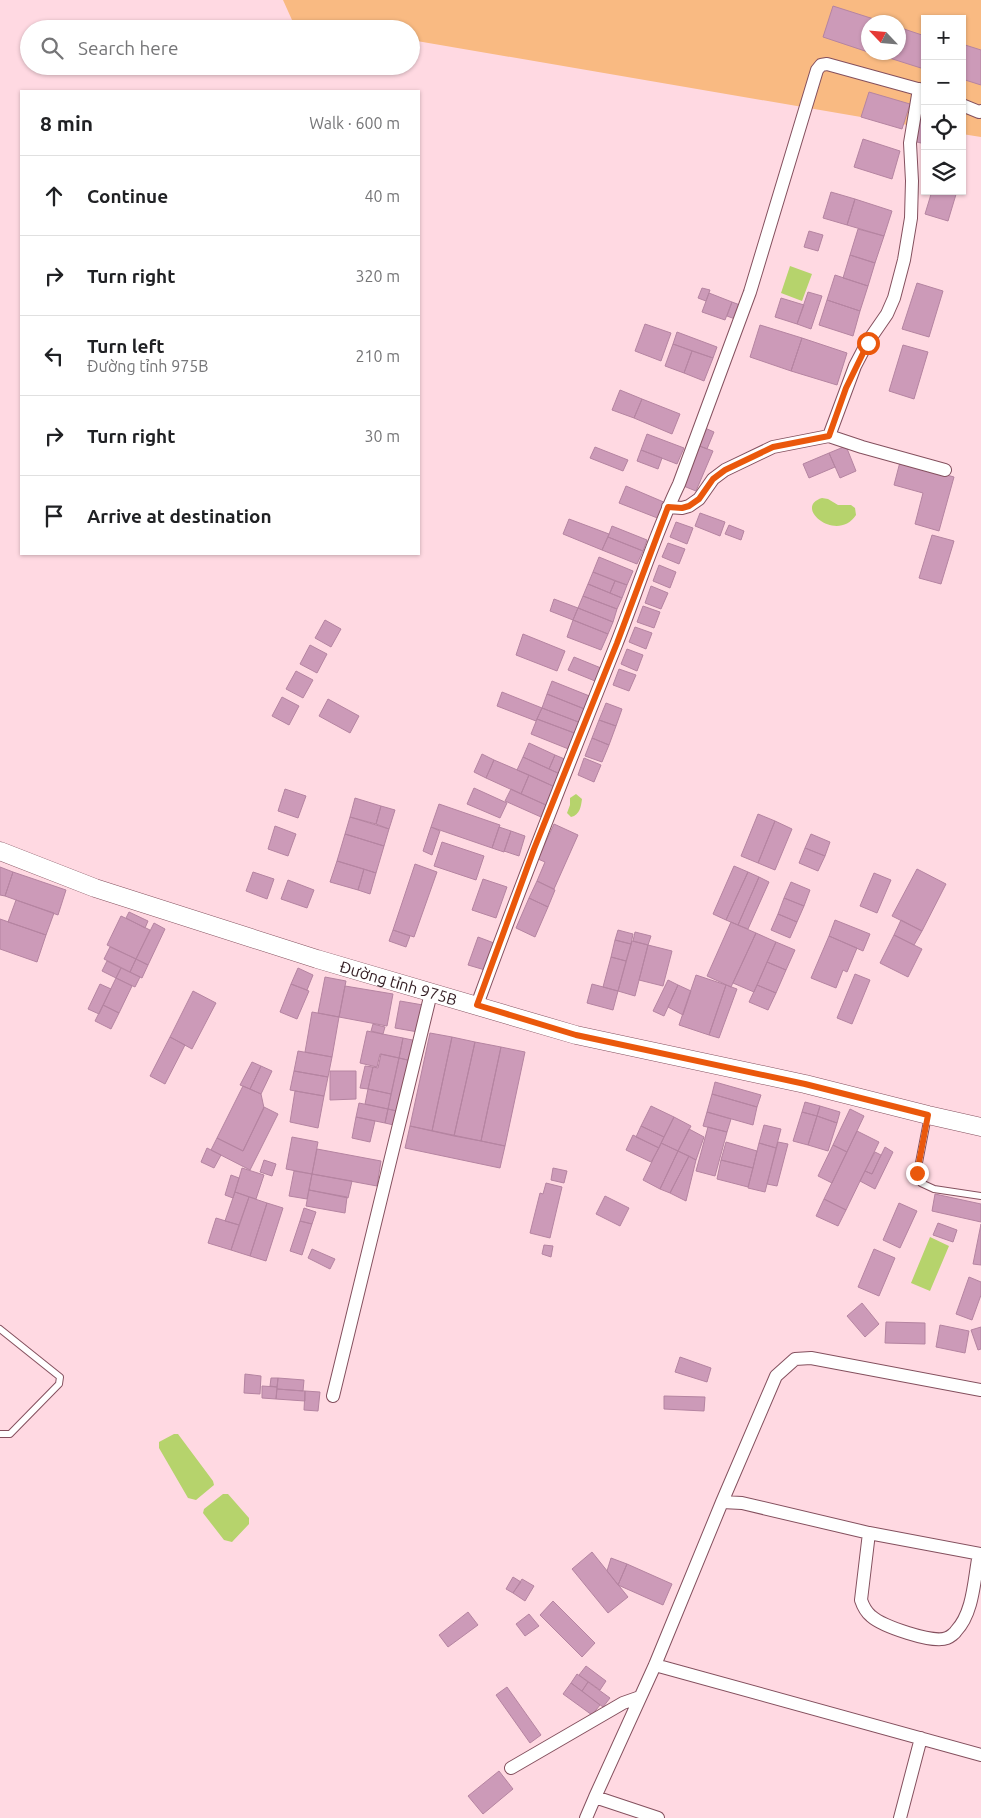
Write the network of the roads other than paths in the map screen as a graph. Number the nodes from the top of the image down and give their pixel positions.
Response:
1 (921, 90) edge
2 (921, 94) edge
3 (966, 107) edge
4 (981, 111) edge
5 (829, 436) junction
6 (945, 470) dead end
7 (668, 507) junction
8 (0, 851) edge
9 (431, 993) junction
10 (477, 1005) junction
11 (928, 1115) junction
12 (981, 1127) edge
13 (981, 1196) edge
14 (0, 1329) edge
15 (981, 1390) edge
16 (333, 1396) dead end
17 (0, 1434) edge
18 (722, 1502) junction
19 (869, 1533) junction
20 (980, 1554) edge
21 (655, 1665) junction
22 (640, 1698) junction
23 (921, 1738) junction
24 (981, 1755) edge
25 (512, 1768) dead end
26 (595, 1797) junction
27 (586, 1818) edge
28 (658, 1818) edge
29 (900, 1818) edge

1 - 7 street
2 - 5 street
3 - 4 street
5 - 6 street
5 - 7 street
7 - 10 street
8 - 9 main road, Đường tỉnh 975B
9 - 10 main road, Đường tỉnh 975B
9 - 16 street
10 - 11 main road, Đường tỉnh 975B
11 - 12 main road, Đường tỉnh 975B
11 - 13 lane
14 - 17 lane
15 - 18 street
18 - 19 street
18 - 21 street
19 - 20 street
19 - 20 street
21 - 22 street
21 - 23 street
22 - 25 street
22 - 26 street
23 - 24 street
23 - 29 street
26 - 27 street
26 - 28 street

